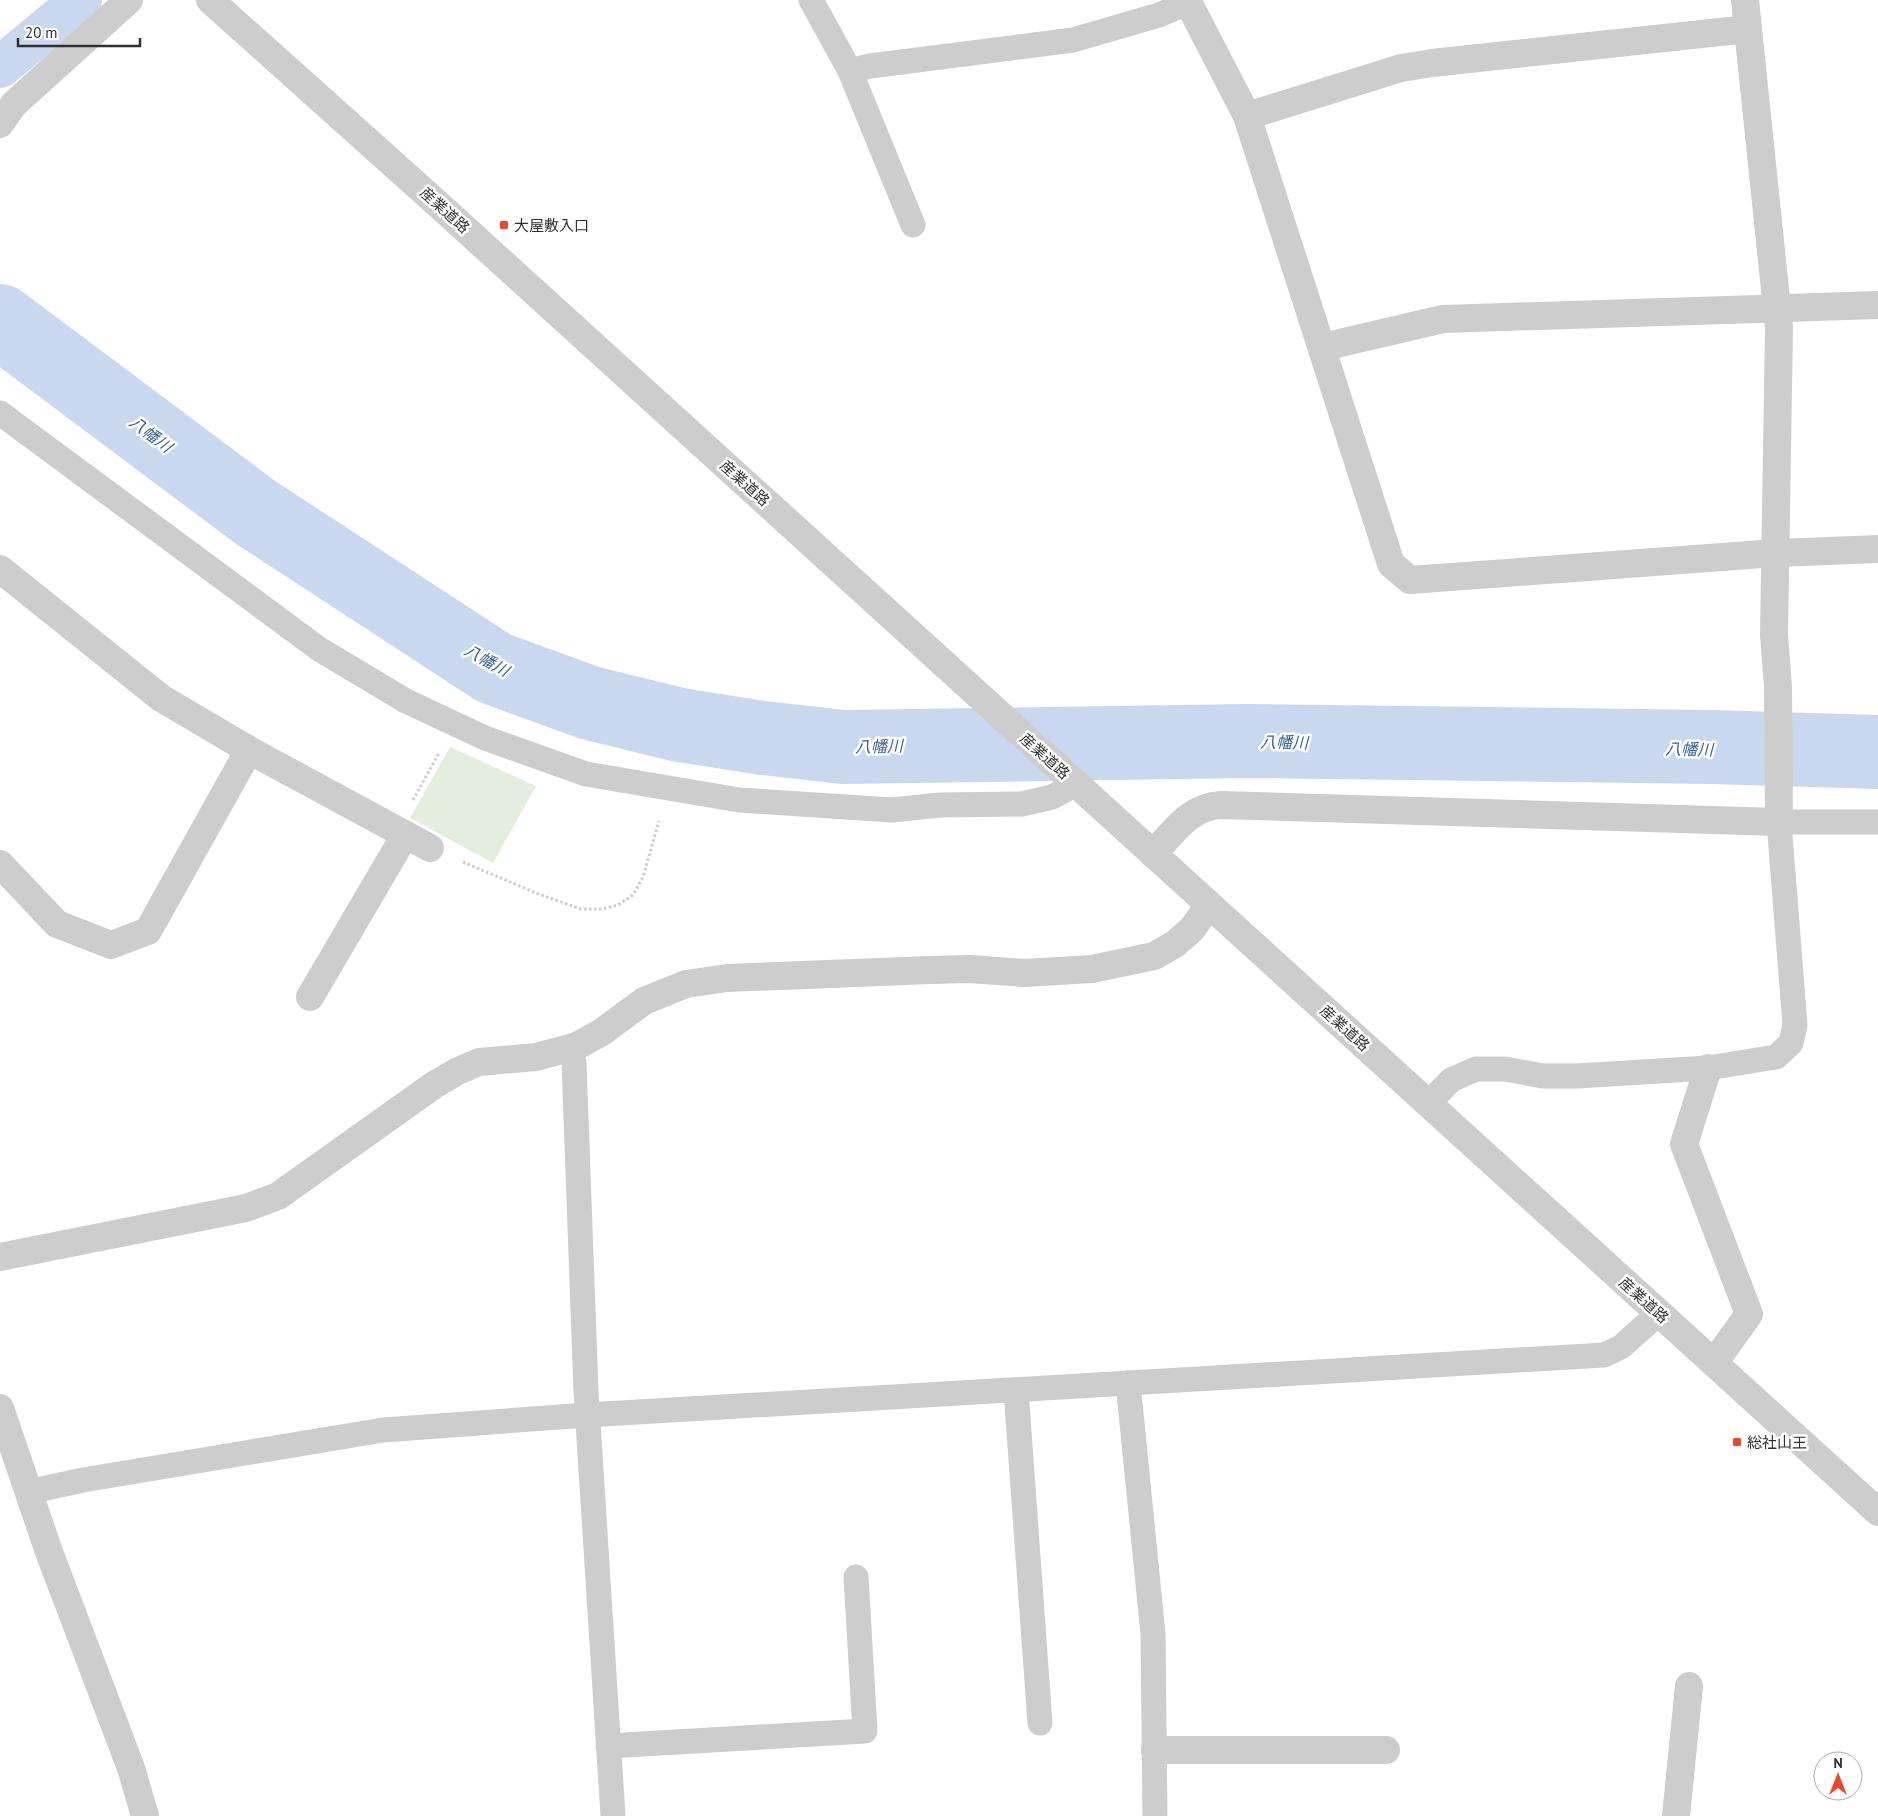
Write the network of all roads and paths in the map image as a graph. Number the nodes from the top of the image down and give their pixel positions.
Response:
1 (129, 0) edge
2 (210, 0) edge
3 (812, 0) edge
4 (1745, 0) edge
5 (1188, 1) edge
6 (1748, 29) junction
7 (850, 71) junction
8 (1247, 116) junction
9 (0, 124) edge
10 (913, 225) dead end
11 (1878, 305) edge
12 (1777, 308) junction
13 (1323, 347) junction
14 (0, 413) edge
15 (1878, 549) edge
16 (1776, 553) junction
17 (0, 570) edge
18 (455, 724) junction
19 (249, 750) junction
20 (1076, 784) junction
21 (669, 787) junction
22 (1779, 815) junction
23 (1878, 822) edge
24 (400, 833) junction
25 (430, 848) joint
26 (1152, 854) junction
27 (0, 864) edge
28 (1209, 905) junction
29 (310, 997) dead end
30 (570, 1049) junction
31 (1708, 1068) junction
32 (1428, 1104) junction
33 (0, 1257) edge
34 (1659, 1313) junction
35 (1714, 1363) junction
36 (1128, 1383) junction
37 (1016, 1390) junction
38 (0, 1408) edge
39 (587, 1415) junction
40 (28, 1492) junction
41 (1878, 1512) edge
42 (856, 1577) dead end
43 (1689, 1686) dead end
44 (1040, 1723) dead end
45 (608, 1746) junction
46 (1155, 1750) junction
47 (1386, 1750) dead end
48 (144, 1816) edge
49 (613, 1816) edge
50 (1155, 1816) edge
51 (1676, 1816) edge

1 - 9 street
2 - 20 street, 産業道路
3 - 7 lane
4 - 6 street
5 - 7 lane
5 - 8 street
6 - 8 street
6 - 12 street
7 - 10 lane
8 - 13 street
11 - 12 street
12 - 13 street
12 - 16 street
13 - 16 street
14 - 18 lane
15 - 16 street
16 - 22 street
17 - 19 street
18 - 21 lane
18 - 24 path
19 - 24 street
19 - 27 street
20 - 21 lane
20 - 26 street, 産業道路
21 - 25 path
22 - 23 lane
22 - 26 street
22 - 31 lane
24 - 25 street
24 - 29 street
26 - 28 street, 産業道路
28 - 30 street
28 - 32 street, 産業道路
30 - 33 street
30 - 39 lane
31 - 32 lane
31 - 35 street
32 - 34 street, 産業道路
34 - 35 street, 産業道路
34 - 36 lane
35 - 41 street, 産業道路
36 - 37 lane
36 - 46 lane
37 - 39 lane
37 - 44 lane
38 - 40 street
39 - 40 lane
39 - 45 lane
40 - 48 street
42 - 45 lane
43 - 51 street
45 - 49 lane
46 - 47 street
46 - 50 lane

